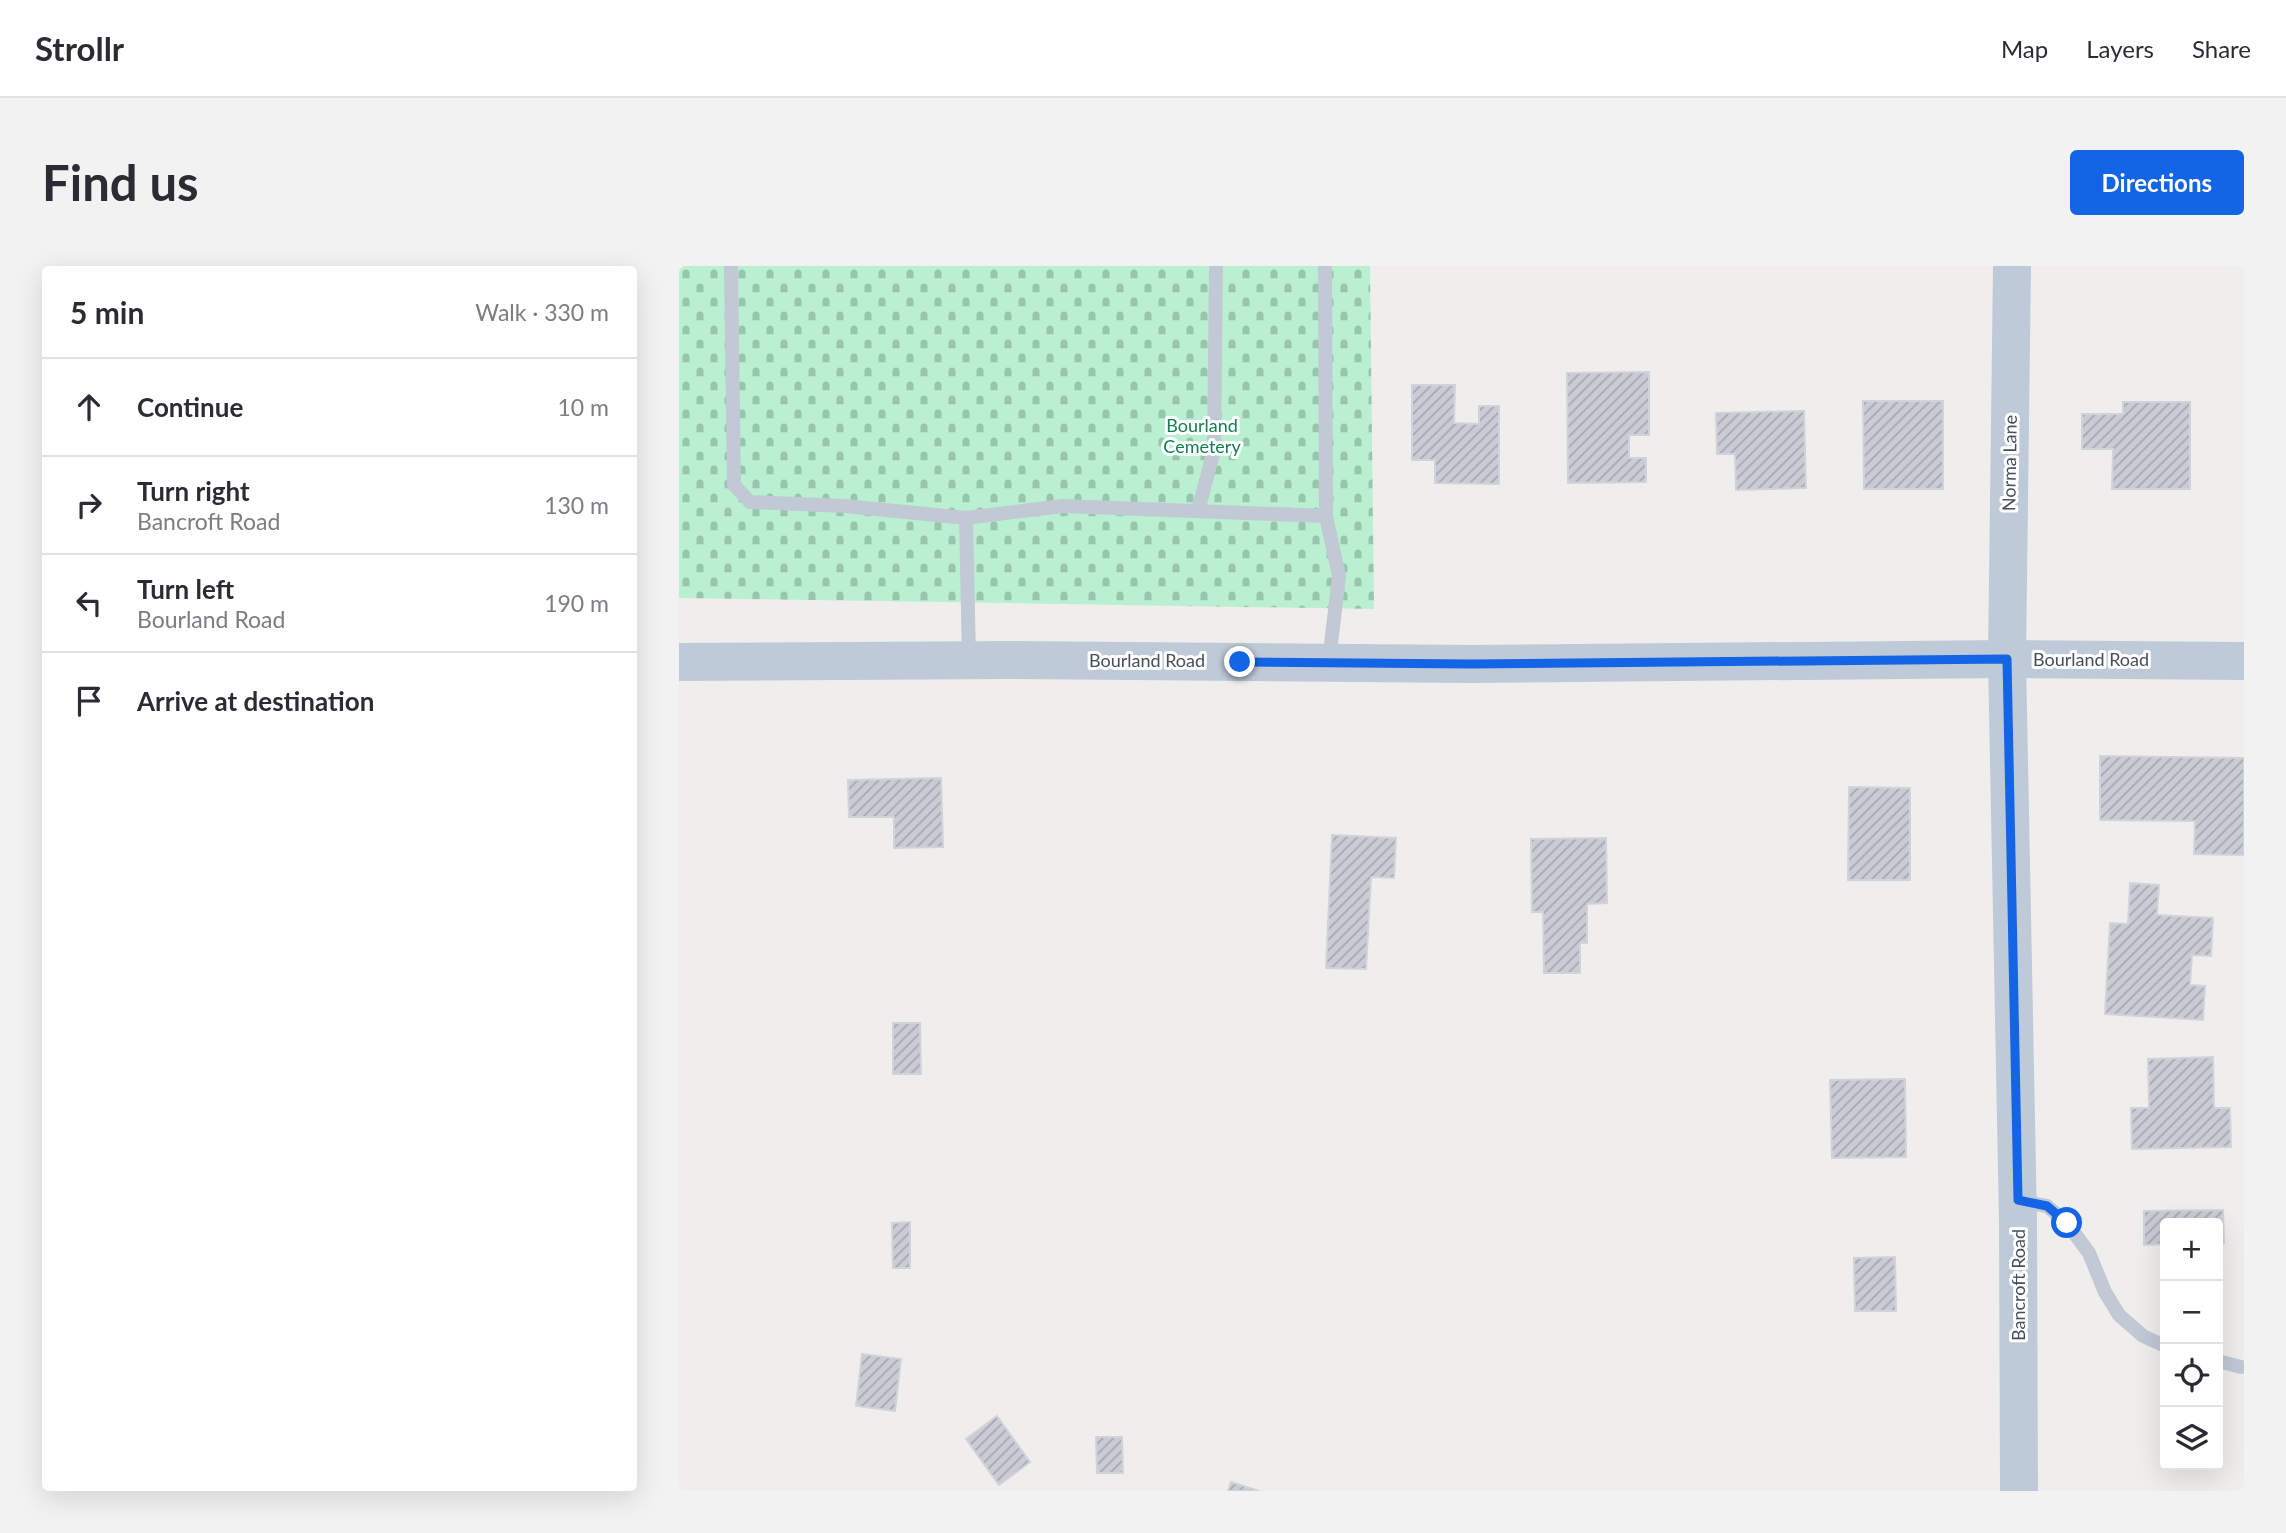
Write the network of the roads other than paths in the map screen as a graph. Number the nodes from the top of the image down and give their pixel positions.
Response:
1 (731, 266) edge
2 (1216, 266) edge
3 (1325, 266) edge
4 (2012, 266) edge
5 (1198, 511) junction
6 (1327, 516) junction
7 (966, 518) junction
8 (2007, 659) junction
9 (969, 660) junction
10 (2244, 661) edge
11 (679, 662) edge
12 (1329, 663) junction
13 (2018, 1200) junction
14 (2161, 1344) edge
15 (2223, 1362) edge
16 (2241, 1367) dead end
17 (2019, 1491) edge

1 - 7 lane
2 - 5 lane
3 - 6 lane
4 - 8 main road, Norma Lane
5 - 6 lane
5 - 7 lane
6 - 12 lane
7 - 9 lane
8 - 10 main road, Bourland Road
8 - 12 main road, Bourland Road
8 - 13 main road, Bancroft Road
9 - 11 main road, Bourland Road
9 - 12 main road, Bourland Road
13 - 14 lane
13 - 17 main road, Bancroft Road
15 - 16 lane

